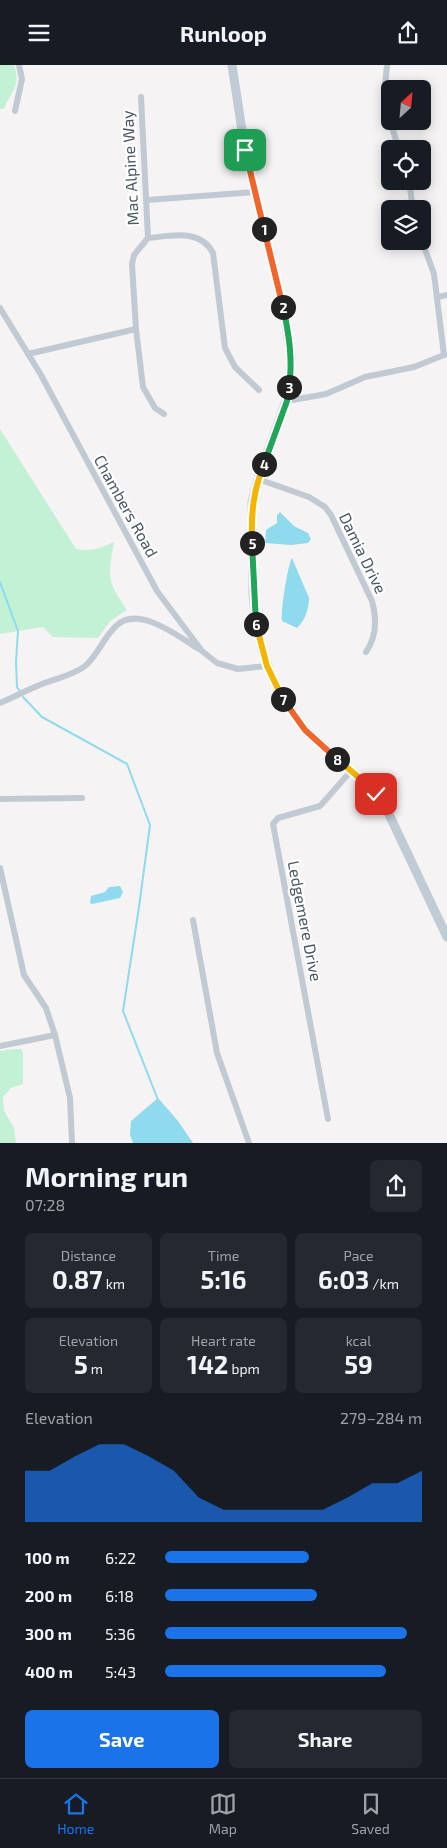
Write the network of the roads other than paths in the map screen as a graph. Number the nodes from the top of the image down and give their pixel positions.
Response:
1 (19, 65) edge
2 (232, 65) edge
3 (387, 65) edge
4 (141, 97) dead end
5 (15, 111) dead end
6 (396, 140) edge
7 (255, 192) junction
8 (147, 200) junction
9 (148, 238) junction
10 (425, 250) edge
11 (447, 295) edge
12 (438, 297) junction
13 (0, 308) edge
14 (136, 329) junction
15 (28, 354) junction
16 (445, 356) edge
17 (259, 390) dead end
18 (287, 401) junction
19 (164, 414) dead end
20 (258, 479) junction
21 (202, 651) junction
22 (366, 652) dead end
23 (267, 666) junction
24 (0, 703) edge
25 (351, 771) junction
26 (82, 798) dead end
27 (0, 799) edge
28 (0, 868) edge
29 (193, 920) dead end
30 (447, 937) edge
31 (55, 1035) junction
32 (0, 1046) edge
33 (328, 1119) dead end
34 (72, 1143) edge
35 (248, 1143) edge

1 - 5 street
2 - 7 main road
3 - 6 street
4 - 8 street, Mac Alpine Way
7 - 8 street
7 - 18 main road
8 - 9 street, Mac Alpine Way
9 - 14 street
9 - 17 street
10 - 12 street
11 - 12 street
12 - 16 street
13 - 15 street, Chambers Road
14 - 15 street
14 - 19 street
15 - 21 street, Chambers Road
16 - 18 street
18 - 20 main road
20 - 22 street, Damia Drive
20 - 23 main road
21 - 23 street, Chambers Road
21 - 24 street
23 - 25 main road
25 - 30 main road
25 - 33 street, Ledgemere Drive
26 - 27 street
28 - 31 street
29 - 35 street
31 - 32 street
31 - 34 street

